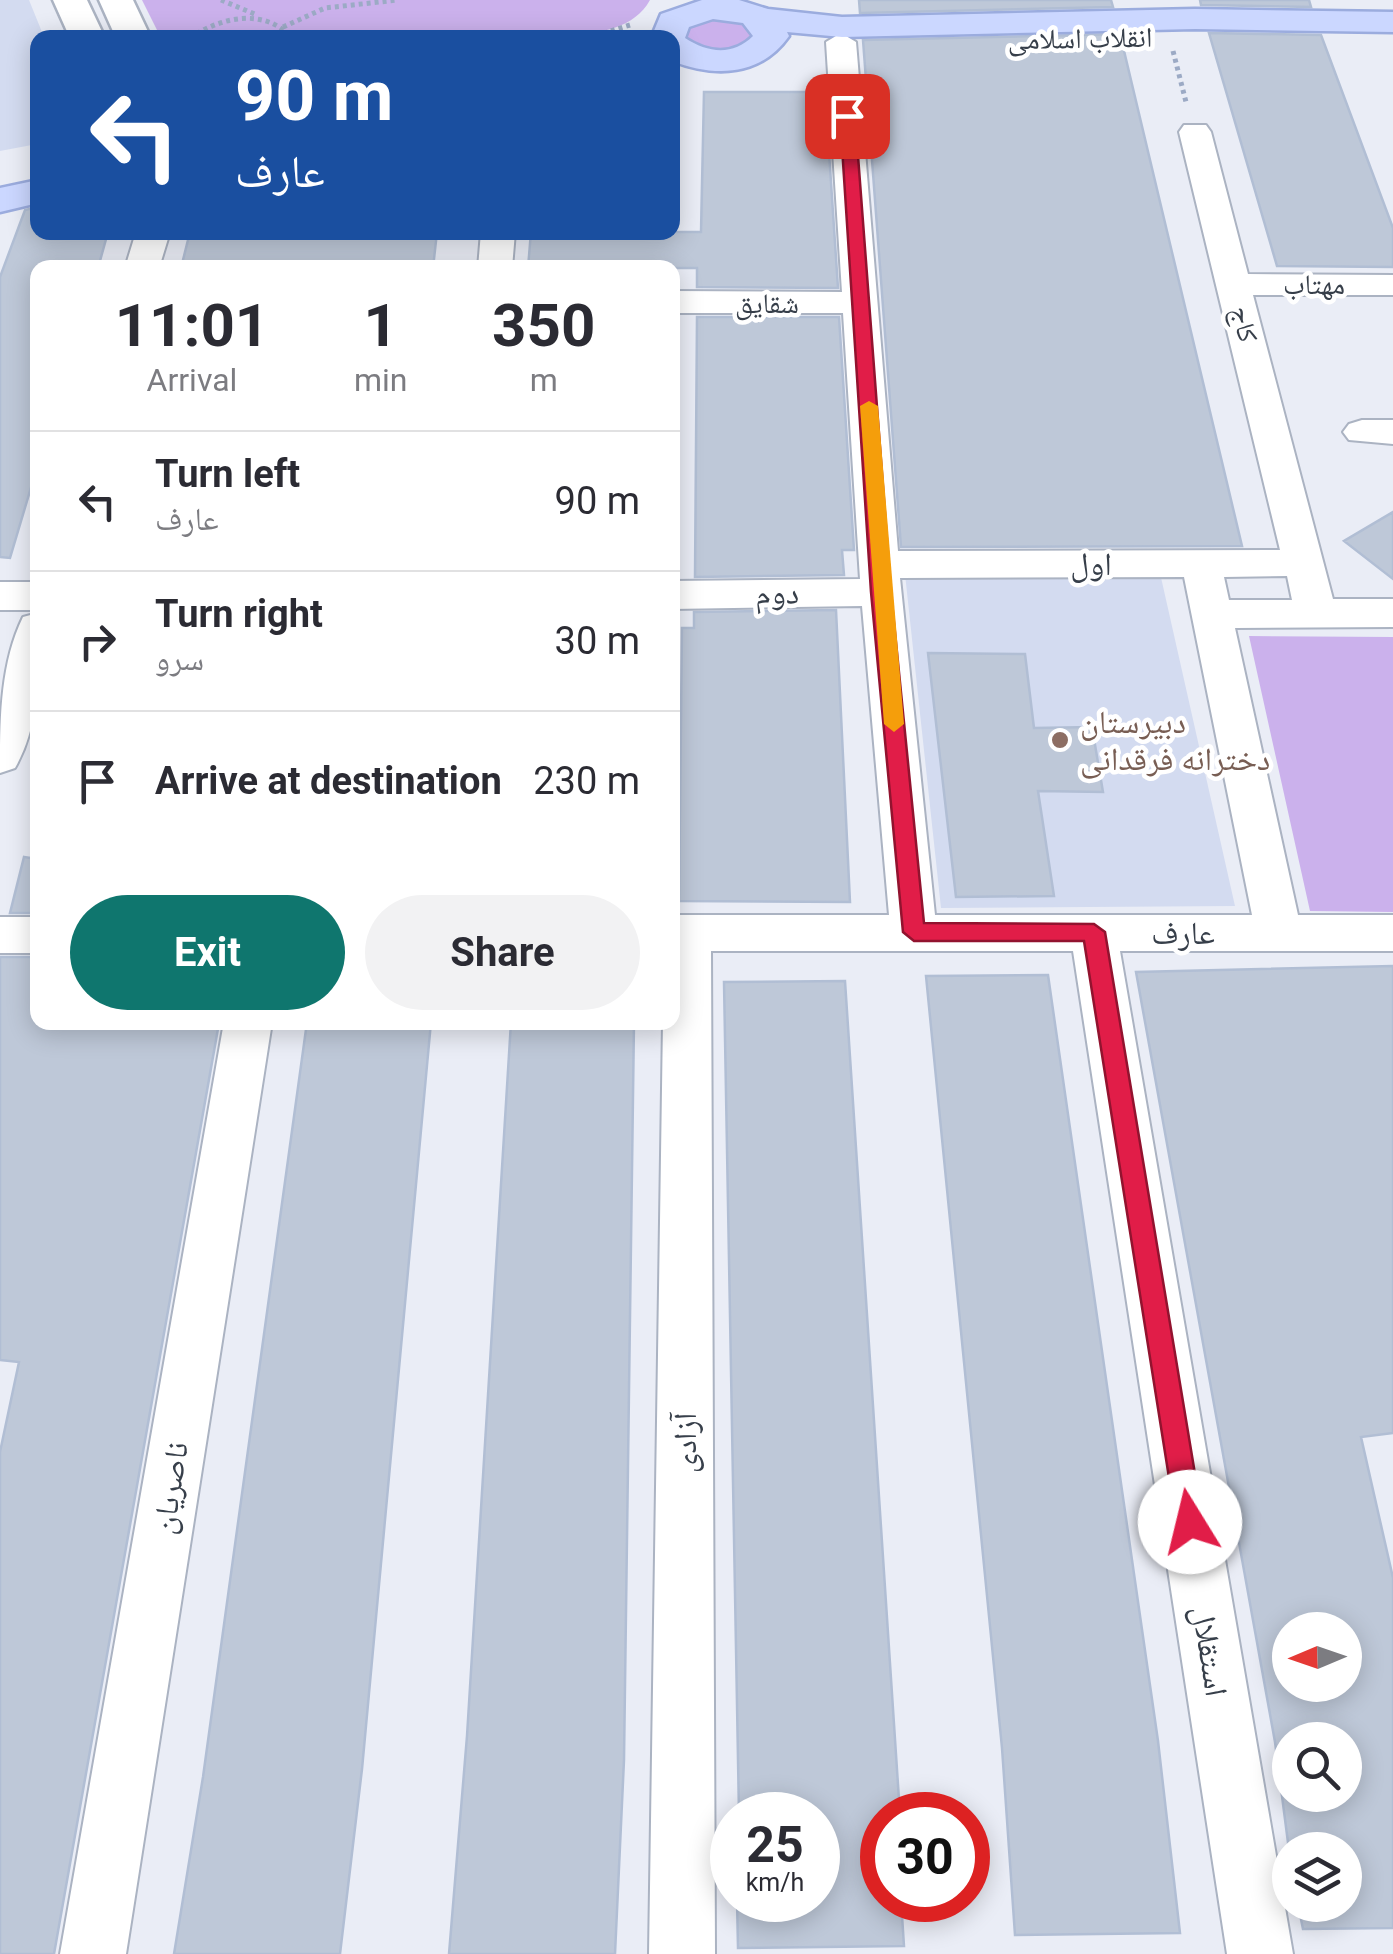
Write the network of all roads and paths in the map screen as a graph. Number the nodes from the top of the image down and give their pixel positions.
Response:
1 (70, 0) edge
2 (116, 0) edge
3 (222, 0) edge
4 (398, 0) edge
5 (751, 19) edge
6 (1184, 19) edge
7 (270, 21) junction
8 (1393, 22) edge
9 (282, 26) junction
10 (84, 30) edge
11 (130, 30) edge
12 (204, 30) edge
13 (285, 30) edge
14 (676, 30) edge
15 (1393, 38) edge
16 (680, 39) edge
17 (841, 42) junction
18 (1195, 132) joint
19 (30, 170) edge
20 (0, 177) edge
21 (30, 193) edge
22 (0, 200) edge
23 (1236, 284) junction
24 (1393, 285) edge
25 (680, 302) edge
26 (862, 303) junction
27 (1200, 563) junction
28 (1303, 563) junction
29 (880, 578) junction
30 (680, 594) edge
31 (0, 596) edge
32 (30, 596) edge
33 (1316, 613) junction
34 (1212, 614) junction
35 (1393, 614) edge
36 (30, 655) edge
37 (0, 757) edge
38 (914, 932) junction
39 (1094, 932) junction
40 (680, 933) edge
41 (1280, 933) junction
42 (1393, 933) edge
43 (0, 935) edge
44 (30, 935) edge
45 (247, 1030) edge
46 (93, 1954) edge
47 (682, 1954) edge
48 (1260, 1954) edge

1 - 10 street
2 - 11 street
3 - 7 path
4 - 9 path
5 - 6 main road, انقلاب اسلامی
5 - 14 main road, انقلاب اسلامی
5 - 16 main road, انقلاب اسلامی
5 - 17 main road, انقلاب اسلامی
6 - 8 main road, انقلاب اسلامی
6 - 15 main road, انقلاب اسلامی
6 - 17 main road, انقلاب اسلامی
6 - 18 path
7 - 9 path
7 - 12 path
9 - 13 path
17 - 26 street
18 - 23 street, کاج
19 - 20 main road
21 - 22 main road
23 - 24 street, مهتاب
23 - 28 street, کاج
25 - 26 street, شقایق
26 - 29 street
27 - 28 street, اول
27 - 29 street, اول
27 - 34 street
28 - 33 street, کاج
29 - 30 street, دوم
29 - 38 street
31 - 32 street
33 - 34 street
33 - 35 street
34 - 41 street
36 - 37 street
38 - 39 street, عارف
38 - 40 street, عارف
39 - 41 street, عارف
39 - 48 street, استقلال
40 - 47 street, آزادی
41 - 42 street, عارف
43 - 44 street
45 - 46 street, ناصریان

